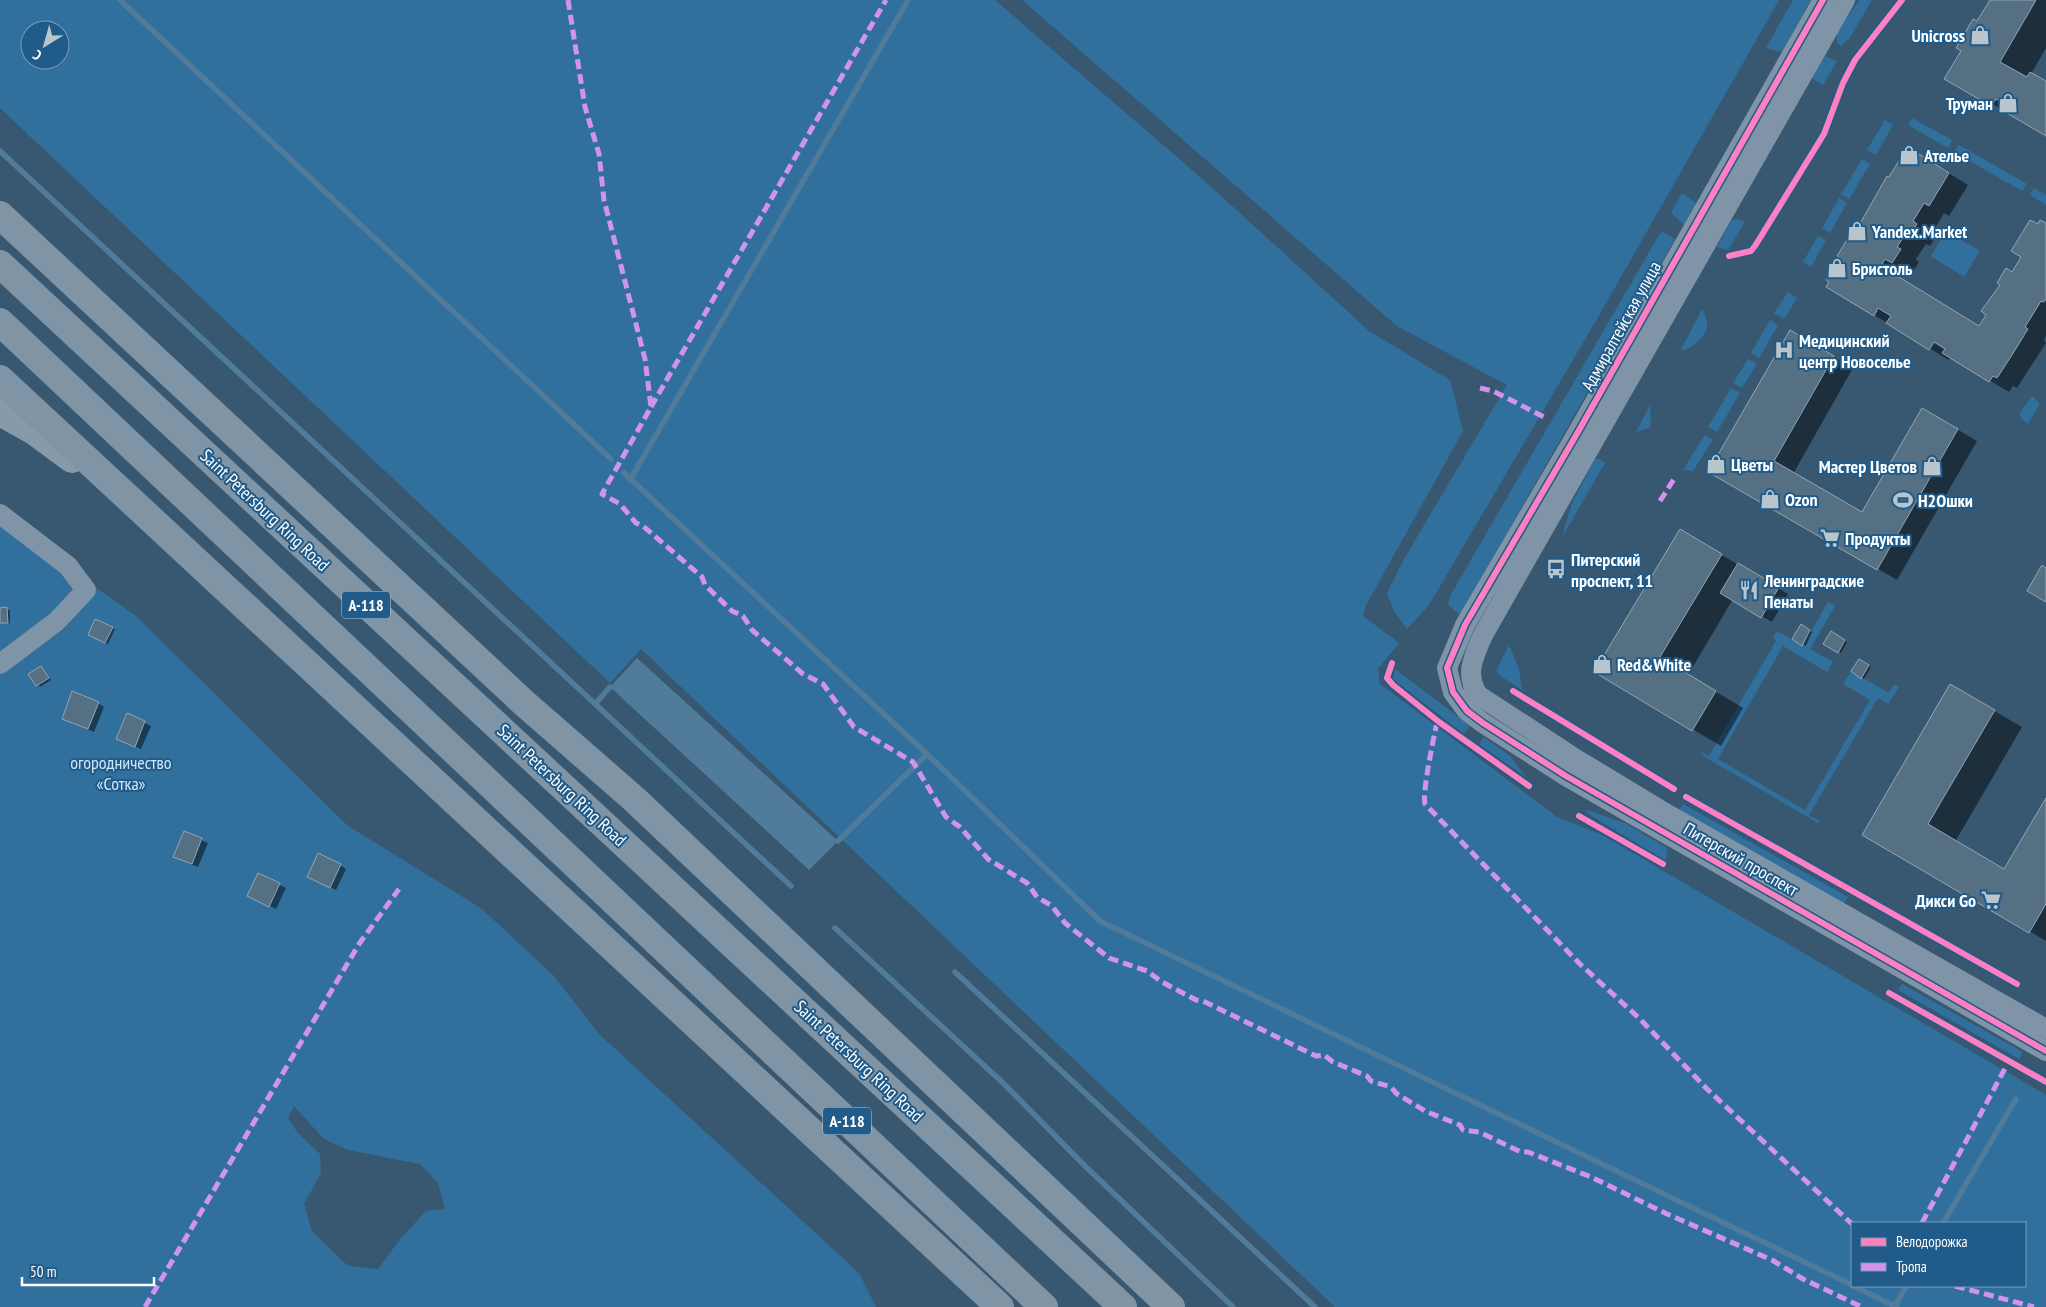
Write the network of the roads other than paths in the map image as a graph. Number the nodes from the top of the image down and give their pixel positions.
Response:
1 (1823, 0) edge
2 (1845, 0) edge
3 (0, 215) edge
4 (0, 264) edge
5 (0, 322) edge
6 (0, 379) edge
7 (0, 412) edge
8 (0, 514) edge
9 (153, 521) junction
10 (0, 664) edge
11 (1447, 668) joint
12 (1469, 674) joint
13 (524, 703) junction
14 (734, 944) junction
15 (2046, 1028) edge
16 (2046, 1052) edge
17 (1018, 1283) junction
18 (1000, 1307) edge
19 (1040, 1307) edge
20 (1044, 1307) edge
21 (1123, 1307) edge
22 (1171, 1307) edge

1 - 11 street, Адмиралтейская улица
2 - 12 street, Адмиралтейская улица
3 - 13 highway
4 - 14 highway, Saint Petersburg Ring Road / А-118
5 - 17 highway, А-118
6 - 9 highway
7 - 9 main road
8 - 10 street
9 - 18 highway
11 - 16 street, Питерский проспект
12 - 15 street, Питерский проспект
13 - 14 highway
13 - 22 highway
14 - 21 highway, Saint Petersburg Ring Road / А-118
17 - 19 highway
17 - 20 highway, А-118

